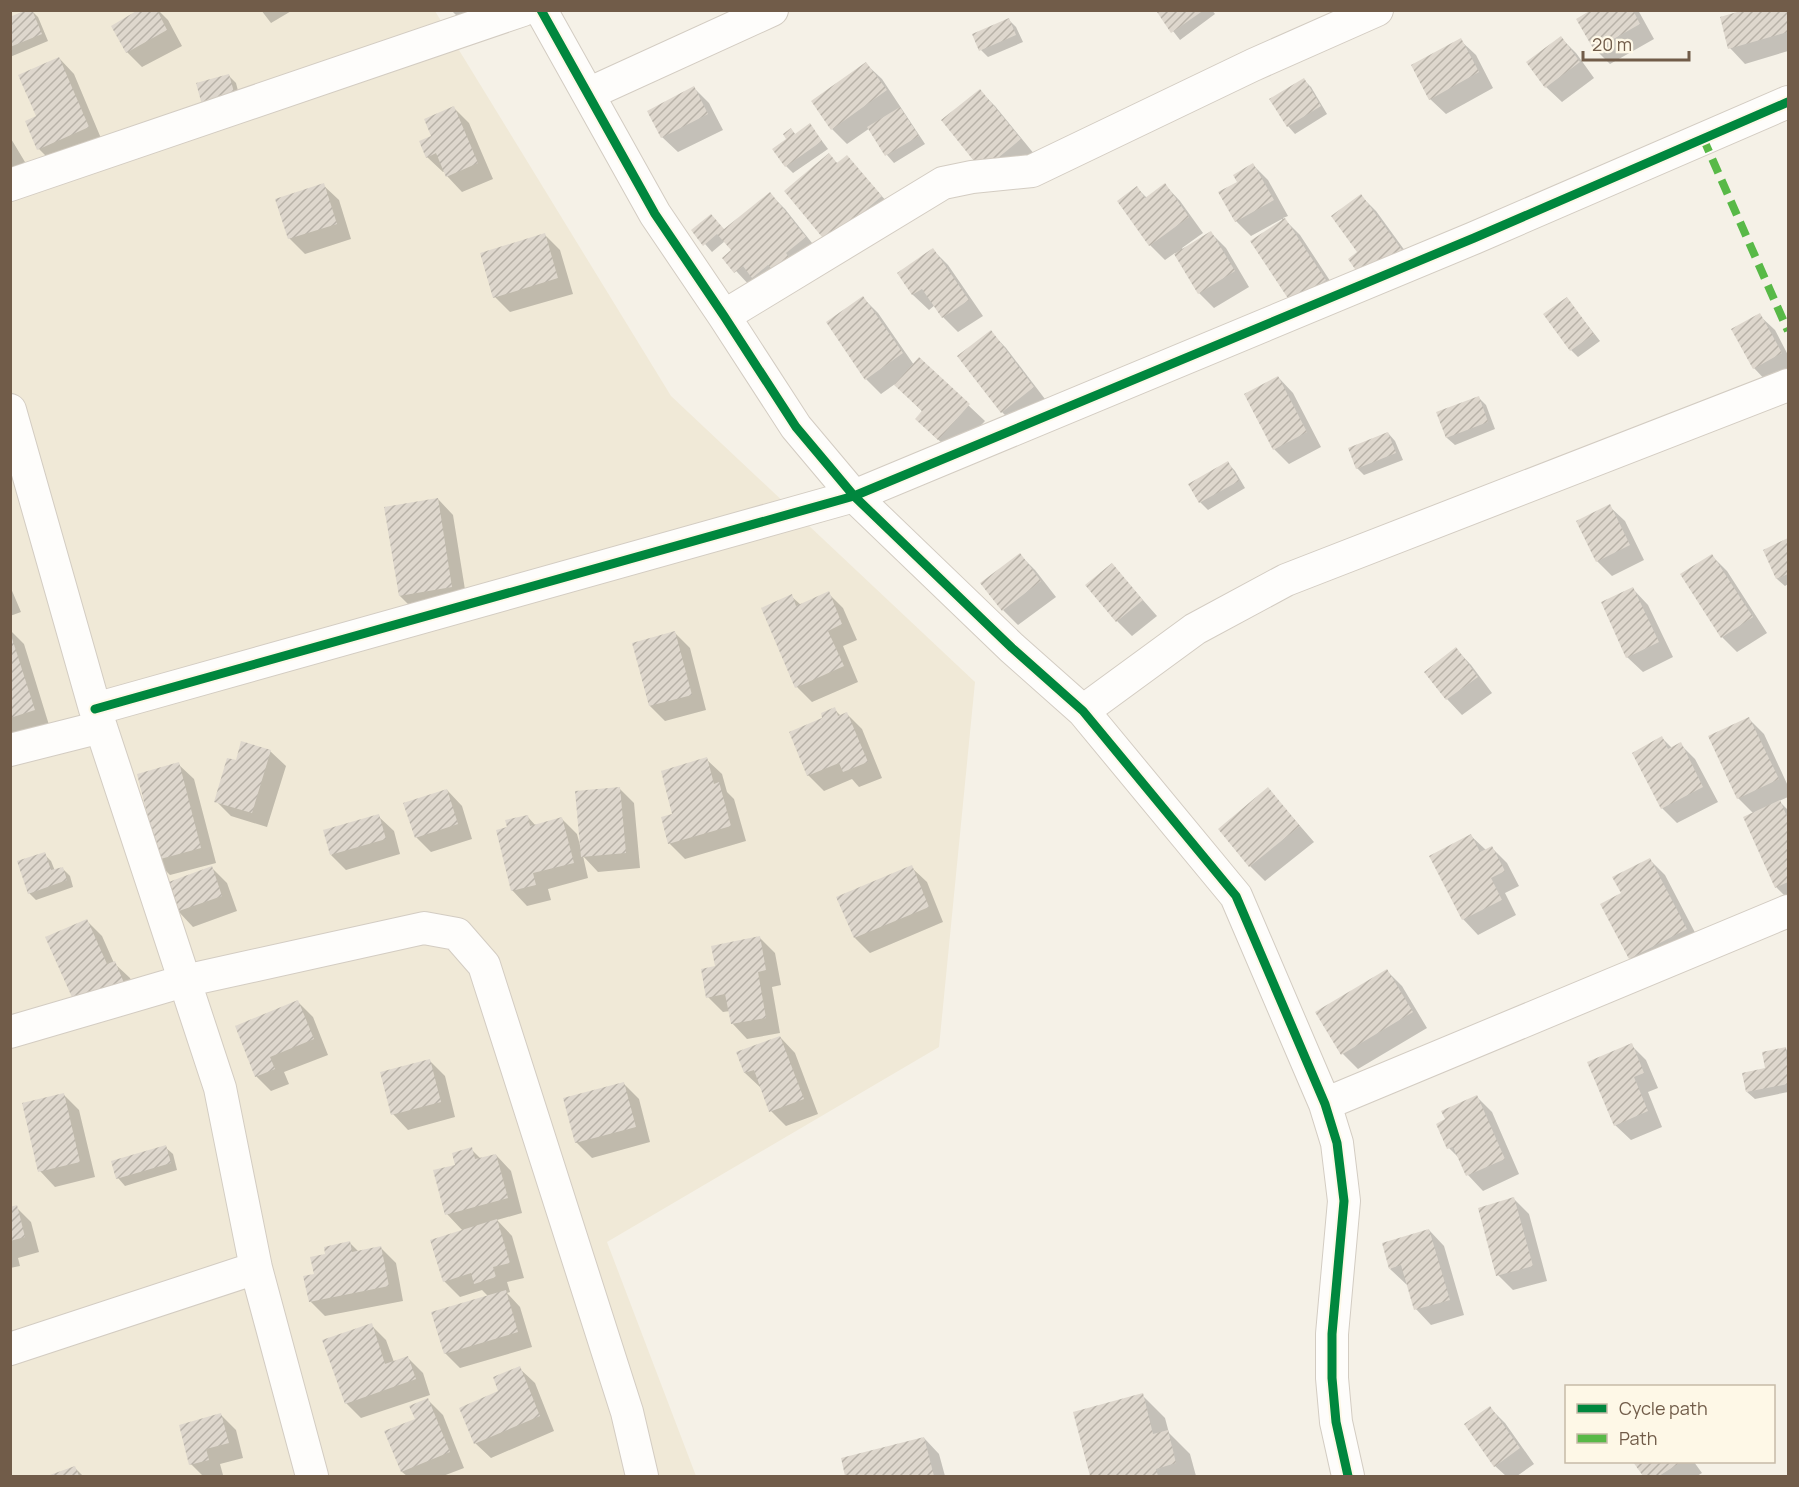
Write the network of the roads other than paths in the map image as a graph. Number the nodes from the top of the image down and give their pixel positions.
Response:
1 (523, 10) edge
2 (541, 10) edge
3 (772, 10) edge
4 (1377, 10) edge
5 (588, 94) junction
6 (1788, 102) edge
7 (10, 185) edge
8 (724, 316) junction
9 (1788, 385) edge
10 (10, 410) edge
11 (16, 451) edge
12 (855, 496) junction
13 (1083, 711) junction
14 (98, 718) junction
15 (10, 750) edge
16 (1788, 911) edge
17 (184, 981) junction
18 (10, 1032) edge
19 (1325, 1104) junction
20 (256, 1268) junction
21 (10, 1349) edge
22 (312, 1476) edge
23 (642, 1476) edge
24 (1348, 1476) edge

1 - 7 street
2 - 5 street
3 - 5 street
4 - 8 street
5 - 8 street
6 - 12 street
8 - 12 street
9 - 13 street
10 - 11 street
11 - 14 street
12 - 13 street
12 - 14 street
13 - 19 street
14 - 15 street
14 - 17 street
16 - 19 street
17 - 18 street
17 - 20 street
17 - 23 street
19 - 24 street
20 - 21 street
20 - 22 street

